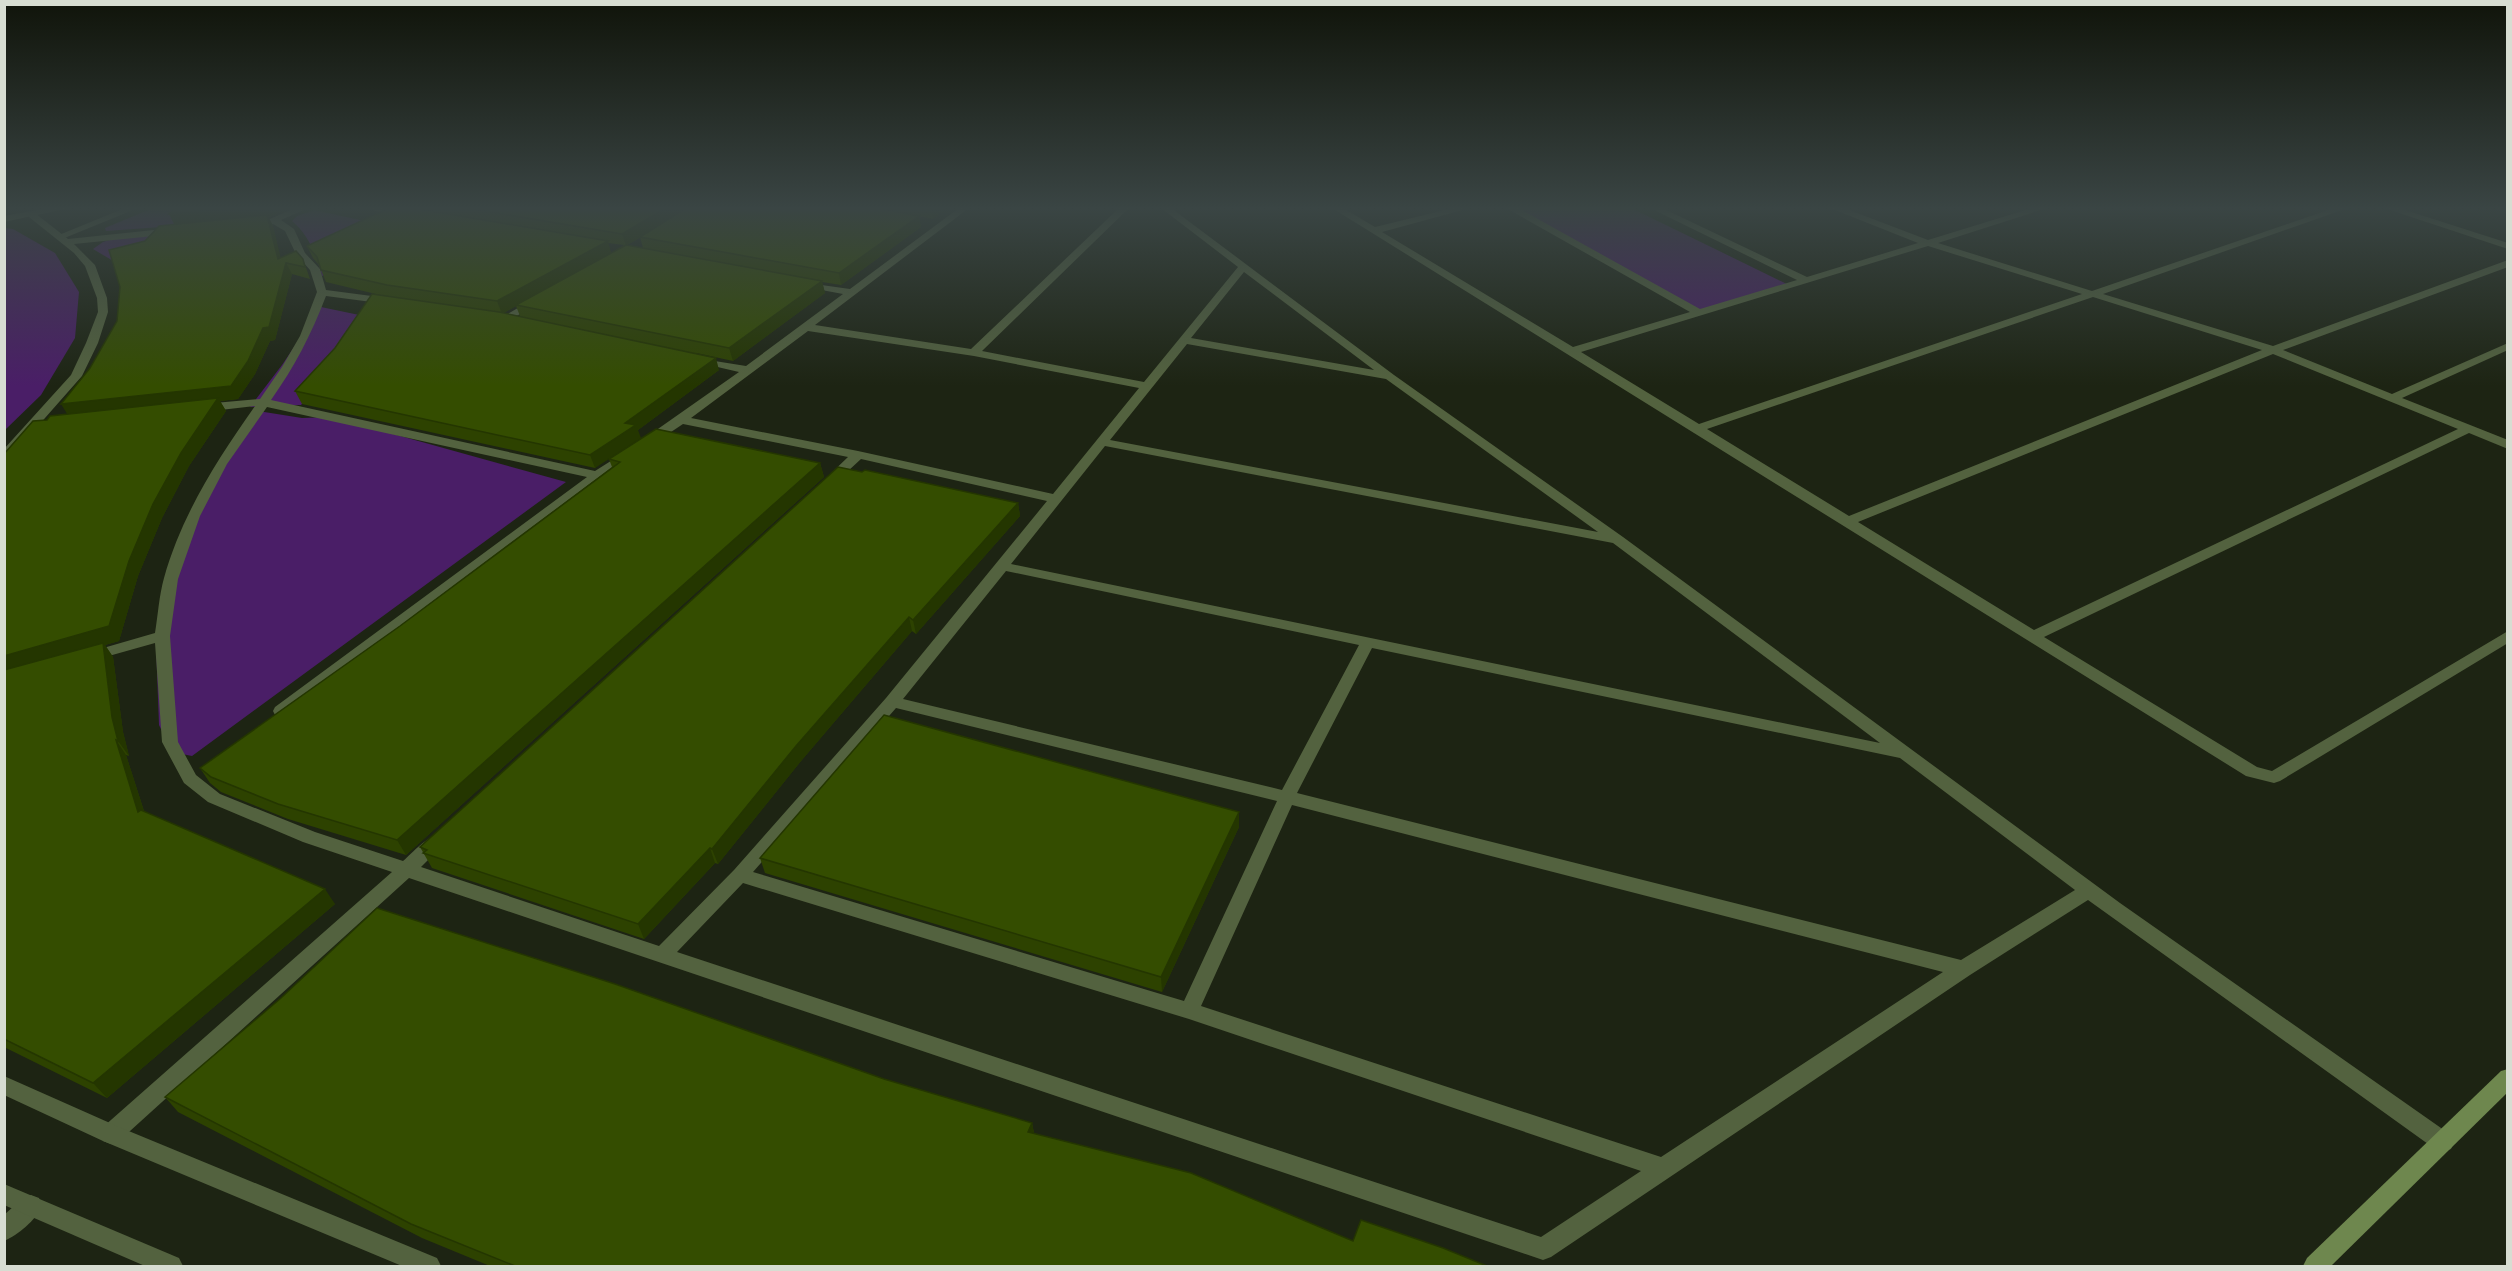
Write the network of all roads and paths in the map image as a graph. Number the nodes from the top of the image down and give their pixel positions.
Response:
1 (91, 267) edge
2 (313, 267) edge
3 (881, 267) edge
4 (1063, 267) edge
5 (1243, 267) edge
6 (1246, 267) edge
7 (1433, 267) edge
8 (1617, 267) edge
9 (1779, 267) edge
10 (1850, 267) edge
11 (2009, 267) edge
12 (2172, 267) edge
13 (2496, 267) edge
14 (792, 281) edge
15 (1808, 281) junction
16 (322, 292) junction
17 (850, 292) junction
18 (2094, 294) junction
19 (545, 296) edge
20 (402, 303) edge
21 (1698, 312) junction
22 (527, 324) edge
23 (806, 327) junction
24 (1182, 340) junction
25 (2508, 346) edge
26 (2273, 350) junction
27 (1572, 351) junction
28 (974, 353) junction
29 (689, 358) edge
30 (747, 370) junction
31 (1390, 377) junction
32 (1145, 386) junction
33 (2392, 398) junction
34 (262, 402) junction
35 (195, 408) edge
36 (681, 420) junction
37 (53, 424) edge
38 (30, 427) junction
39 (1697, 429) junction
40 (2468, 429) junction
41 (1103, 441) junction
42 (2508, 445) edge
43 (858, 455) junction
44 (4, 457) edge
45 (597, 475) junction
46 (815, 495) edge
47 (1057, 499) junction
48 (1846, 522) junction
49 (1618, 540) junction
50 (1003, 566) junction
51 (162, 636) junction
52 (2508, 636) edge
53 (2031, 637) junction
54 (1368, 642) junction
55 (72, 662) edge
56 (892, 702) junction
57 (266, 723) edge
58 (1904, 754) junction
59 (1287, 797) junction
60 (450, 830) edge
61 (407, 869) junction
62 (740, 875) junction
63 (2089, 890) junction
64 (662, 955) junction
65 (1963, 969) junction
66 (1190, 1011) junction
67 (2508, 1078) edge
68 (4, 1085) edge
69 (111, 1134) junction
70 (2443, 1142) junction
71 (1662, 1168) junction
72 (4, 1194) edge
73 (31, 1206) junction
74 (4, 1230) edge
75 (171, 1266) edge
76 (429, 1266) edge
77 (2315, 1266) edge

1 - 38 street
2 - 16 street
3 - 17 street
4 - 28 street
5 - 24 street
6 - 31 street
7 - 27 street
8 - 21 street
9 - 15 street
10 - 15 street
11 - 18 street
12 - 18 street
13 - 26 street
14 - 17 street
15 - 21 street
16 - 20 street
16 - 34 street
17 - 23 street
18 - 26 street
18 - 39 street
19 - 22 street
21 - 27 street
23 - 28 street
23 - 30 street
24 - 31 street
24 - 32 street
25 - 33 street
26 - 33 street
26 - 48 street
27 - 39 street
28 - 32 street
29 - 30 street
30 - 36 street
31 - 49 street
32 - 41 street
33 - 40 street
34 - 35 street
34 - 45 street
34 - 51 street
36 - 43 street
36 - 45 street
37 - 38 street
38 - 44 street
39 - 48 street
40 - 42 street
40 - 53 street
41 - 47 street
41 - 49 street
43 - 46 street
43 - 47 street
45 - 57 street
47 - 50 street
48 - 53 street
49 - 58 street
50 - 54 street
50 - 56 street
51 - 55 street
51 - 61 street
52 - 53 street
54 - 58 street
54 - 59 street
56 - 59 street
56 - 62 street
58 - 63 street
59 - 65 street
59 - 66 street
60 - 61 street
61 - 64 street
61 - 69 street
62 - 64 street
62 - 66 street
63 - 65 street
63 - 70 street
64 - 71 street
65 - 71 street
66 - 71 street
67 - 70 main road
68 - 69 street
69 - 76 street
70 - 77 main road
72 - 73 street
73 - 74 street
73 - 75 street

